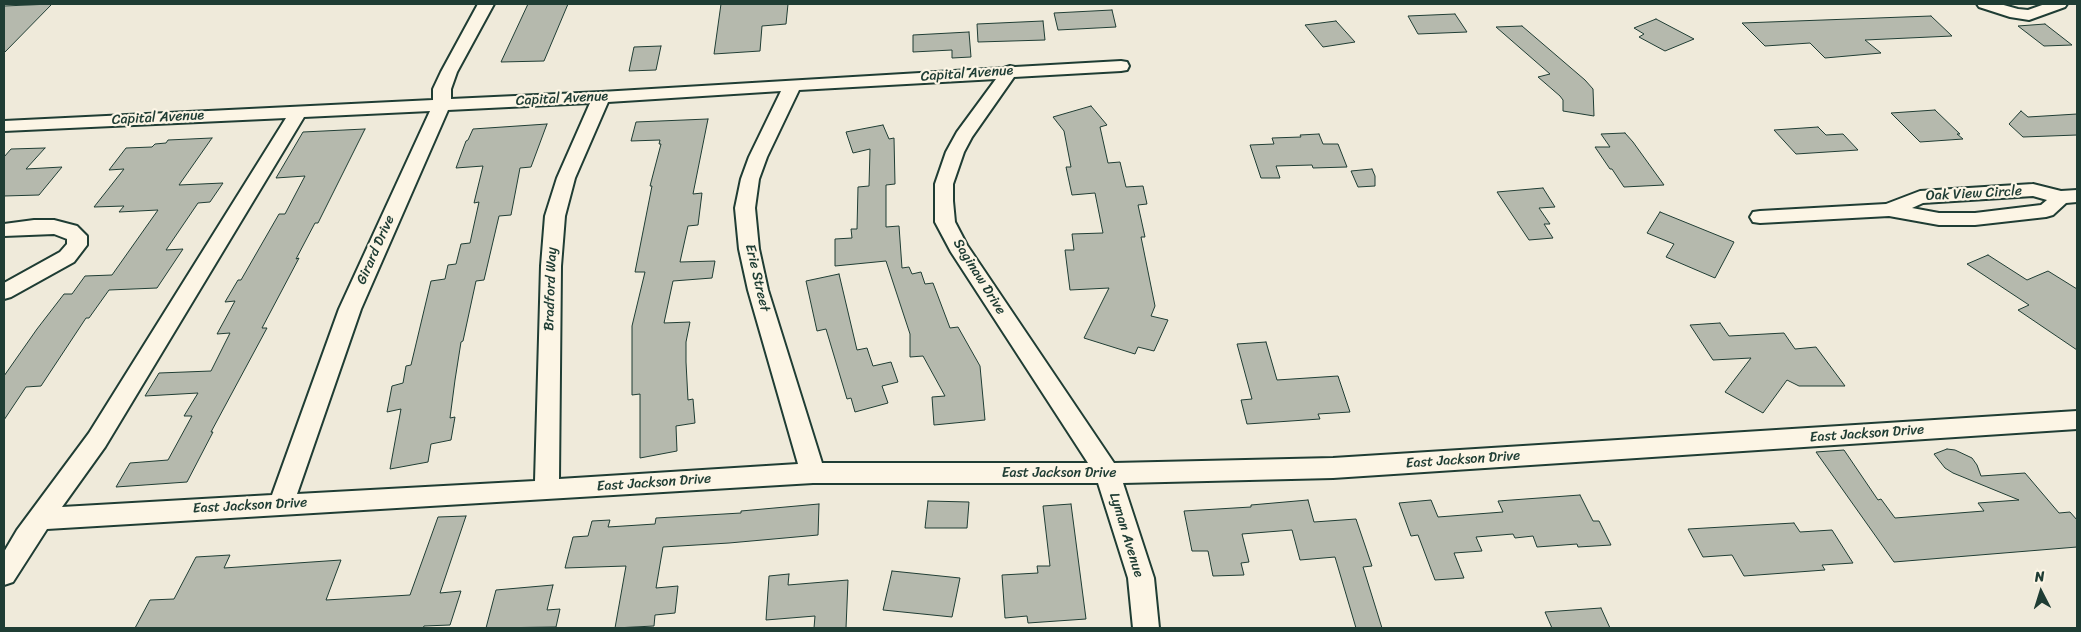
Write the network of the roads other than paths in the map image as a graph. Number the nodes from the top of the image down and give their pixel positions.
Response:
1 (486, 4) edge
2 (1985, 4) edge
3 (2059, 4) edge
4 (1121, 66) dead end
5 (1010, 71) junction
6 (792, 86) junction
7 (601, 97) junction
8 (442, 104) junction
9 (299, 111) junction
10 (4, 126) edge
11 (2069, 197) edge
12 (1760, 217) dead end
13 (4, 230) edge
14 (36, 273) junction
15 (4, 275) edge
16 (4, 292) edge
17 (2077, 420) edge
18 (1107, 472) junction
19 (813, 473) junction
20 (547, 490) junction
21 (281, 504) junction
22 (40, 519) junction
23 (4, 574) edge
24 (1146, 628) edge

1 - 8 street, Girard Drive
2 - 3 street
4 - 5 street, Capital Avenue
5 - 6 street, Capital Avenue
5 - 18 street, Saginaw Drive
6 - 7 street, Capital Avenue
6 - 19 street, Erie Street
7 - 8 street, Capital Avenue
7 - 20 street, Bradford Way
8 - 9 street, Capital Avenue
8 - 21 street, Girard Drive
9 - 10 street, Capital Avenue
9 - 22 street
11 - 12 street, Oak View Circle
13 - 14 street
14 - 15 street
14 - 16 street
17 - 18 street, East Jackson Drive
18 - 19 street, East Jackson Drive
18 - 24 street, Lyman Avenue
19 - 20 street, East Jackson Drive
20 - 21 street, East Jackson Drive
21 - 22 street, East Jackson Drive
22 - 23 street

